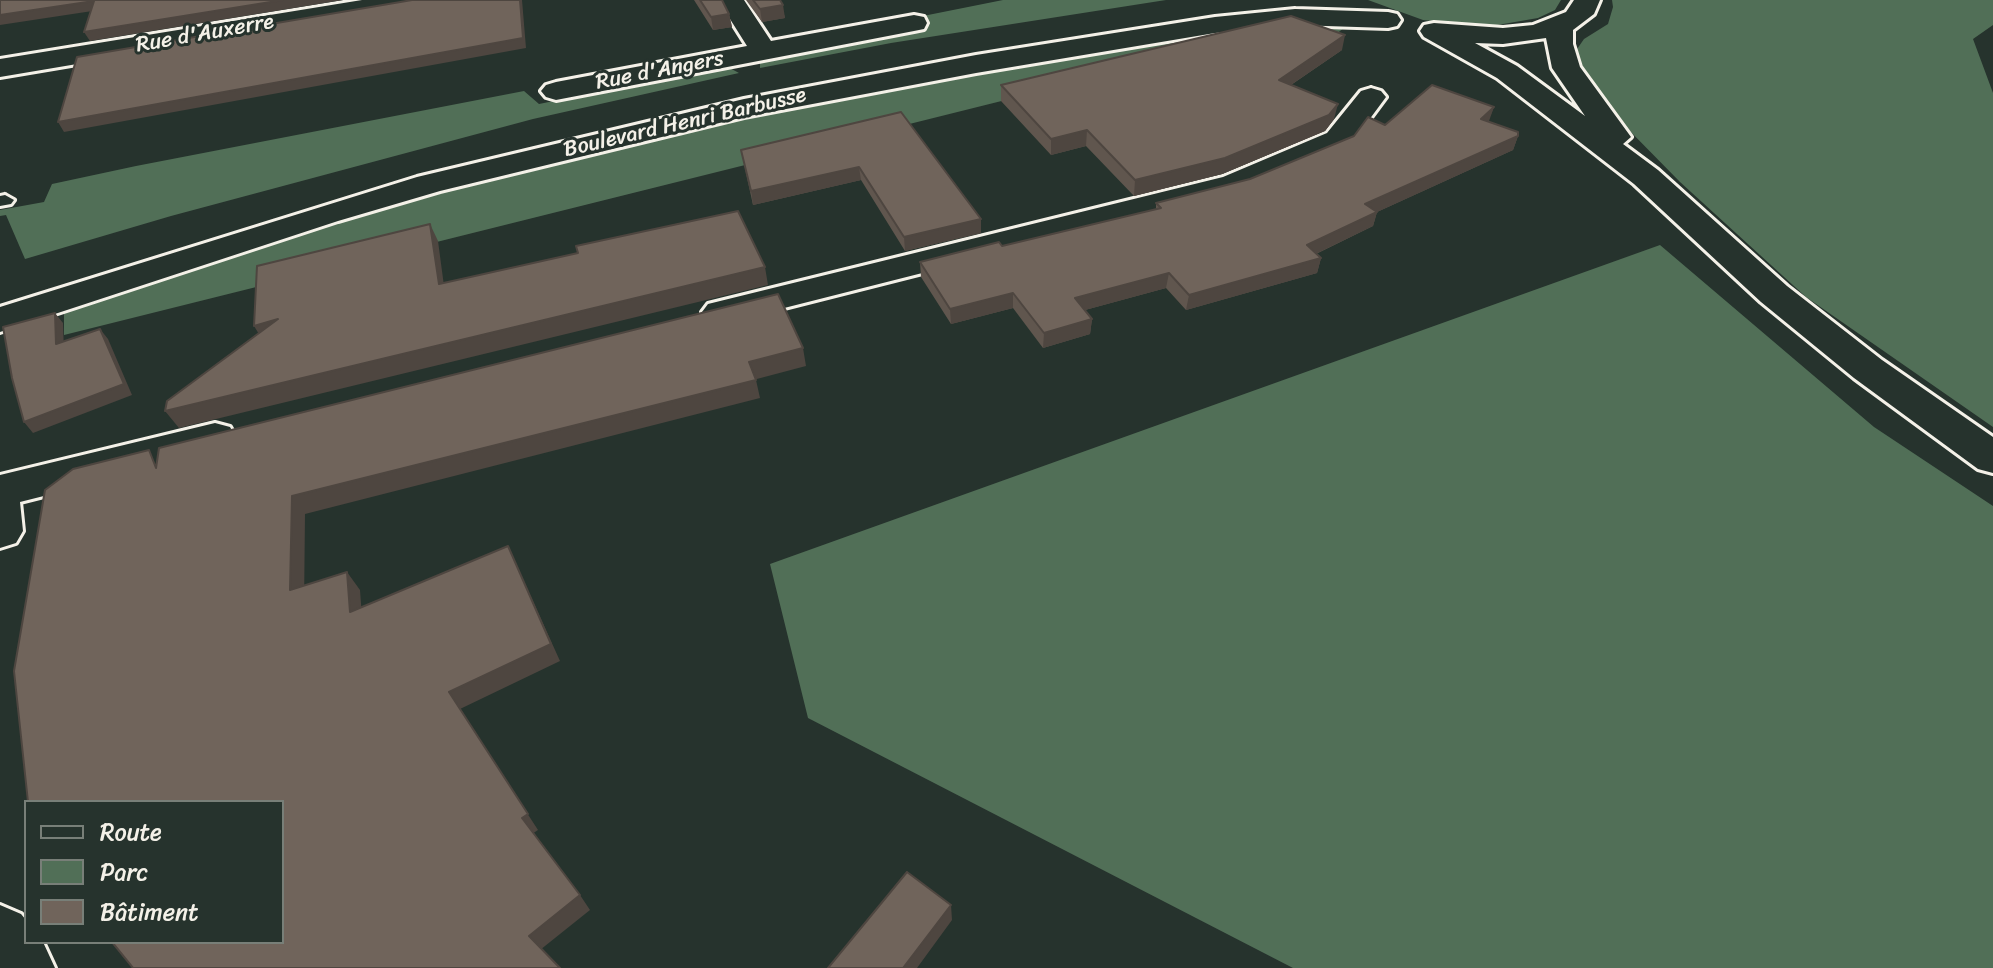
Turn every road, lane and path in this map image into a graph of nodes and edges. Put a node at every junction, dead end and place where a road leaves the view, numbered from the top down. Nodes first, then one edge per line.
1 (409, 0) edge
2 (731, 0) edge
3 (1241, 0) edge
4 (1347, 0) edge
5 (1587, 0) edge
6 (1388, 20) junction
7 (914, 23) dead end
8 (1560, 26) junction
9 (1434, 31) junction
10 (764, 51) junction
11 (0, 68) edge
12 (556, 91) dead end
13 (1371, 97) dead end
14 (1646, 177) junction
15 (0, 292) edge
16 (0, 320) edge
17 (685, 321) edge
18 (256, 428) edge
19 (1993, 458) edge
20 (0, 491) edge
21 (0, 507) edge
22 (0, 531) edge
23 (0, 935) edge
24 (24, 968) edge

1 - 11 main road, Rue d'Auxerre
2 - 10 main road
3 - 15 main road, Boulevard Henri Barbusse
4 - 6 main road
5 - 8 main road
6 - 9 main road
6 - 16 main road, Boulevard Henri Barbusse
7 - 10 main road, Rue d'Angers
8 - 9 main road
8 - 14 main road
9 - 14 main road
10 - 12 main road, Rue d'Angers
13 - 17 main road
14 - 19 main road
18 - 20 main road
21 - 22 main road
23 - 24 main road

